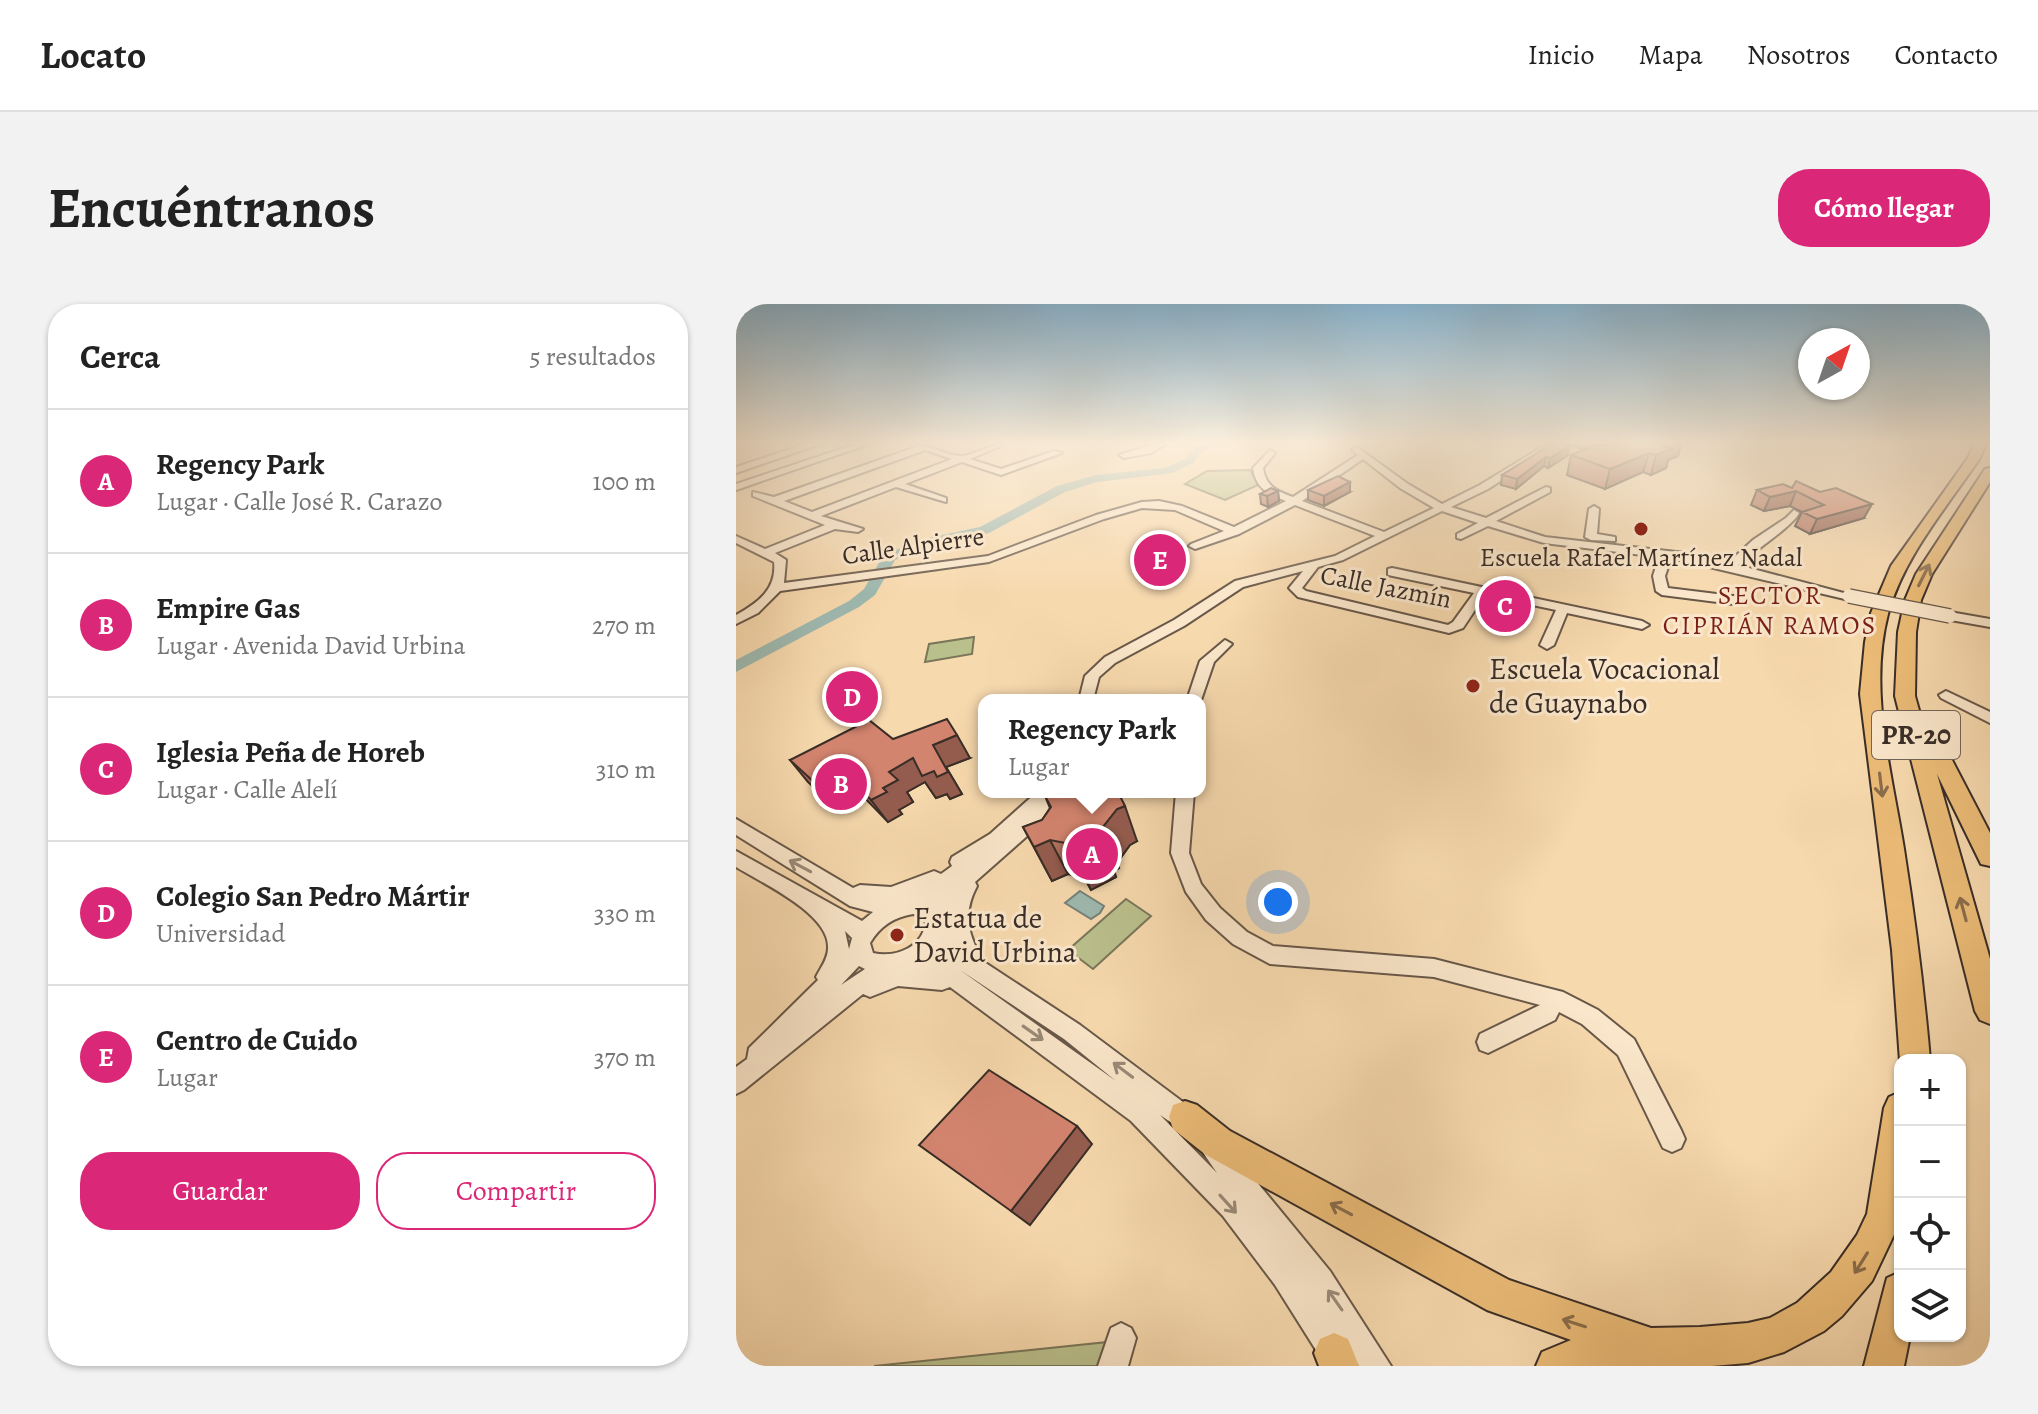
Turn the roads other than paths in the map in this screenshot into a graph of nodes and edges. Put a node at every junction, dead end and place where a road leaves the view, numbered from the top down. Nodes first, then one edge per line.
1 (757, 494) dead end
2 (794, 494) edge
3 (871, 494) edge
4 (923, 494) edge
5 (1274, 494) edge
6 (1307, 494) edge
7 (1416, 494) edge
8 (1471, 494) edge
9 (1540, 494) edge
10 (1949, 494) edge
11 (1976, 494) edge
12 (942, 500) dead end
13 (774, 501) junction
14 (1295, 504) junction
15 (1442, 508) junction
16 (1594, 509) dead end
17 (1794, 513) dead end
18 (812, 516) junction
19 (1486, 523) junction
20 (835, 525) junction
21 (858, 529) dead end
22 (1235, 532) junction
23 (1389, 534) junction
24 (1461, 536) dead end
25 (736, 539) edge
26 (1195, 546) dead end
27 (1626, 549) junction
28 (767, 552) junction
29 (1666, 554) junction
30 (1313, 566) junction
31 (1730, 567) junction
32 (1392, 572) dead end
33 (775, 588) junction
34 (1482, 591) junction
35 (1302, 594) junction
36 (1741, 601) dead end
37 (1563, 608) junction
38 (736, 620) edge
39 (1990, 623) edge
40 (1642, 625) dead end
41 (1907, 632) junction
42 (1225, 644) dead end
43 (1547, 645) dead end
44 (1100, 669) junction
45 (1087, 694) edge
46 (1097, 694) edge
47 (1196, 694) edge
48 (1946, 695) dead end
49 (1990, 718) edge
50 (1041, 798) edge
51 (1061, 798) edge
52 (1185, 798) edge
53 (736, 826) edge
54 (994, 840) junction
55 (1990, 857) edge
56 (736, 858) edge
57 (979, 869) junction
58 (839, 886) junction
59 (818, 908) junction
60 (901, 908) junction
61 (936, 922) junction
62 (861, 945) junction
63 (897, 963) junction
64 (973, 978) junction
65 (1555, 999) junction
66 (1990, 1011) edge
67 (792, 1030) junction
68 (1488, 1042) dead end
69 (1915, 1054) edge
70 (736, 1080) edge
71 (1185, 1117) junction
72 (1898, 1126) edge
73 (1672, 1139) dead end
74 (1894, 1319) edge
75 (1648, 1347) junction
76 (1339, 1362) edge
77 (1376, 1366) edge
78 (1556, 1366) edge
79 (1884, 1366) edge

1 - 13 street
2 - 13 street
3 - 18 street
4 - 12 street
5 - 14 street
6 - 14 street
7 - 15 street
8 - 15 street
9 - 19 street
10 -> 69 highway, PR-20
41 -> 11 highway, PR-20
13 - 18 street
14 - 22 street
14 - 23 street
15 - 19 street
15 - 23 street
16 - 27 street
17 - 31 street
18 - 20 street
19 - 24 street
19 - 27 street
20 - 21 street
20 - 28 street
22 - 26 street
22 - 33 street, Calle Alpierre
23 - 30 street
23 - 35 street
25 - 28 street
27 - 29 street
28 - 33 street
29 - 31 street
29 - 36 street
30 - 35 street, Calle Jazmín
30 - 44 street
31 - 39 street, bridge
32 - 34 street
33 - 38 street
34 - 35 street, Calle Jazmín
34 - 37 street
37 - 40 street
37 - 43 street
41 - 55 highway
66 -> 41 highway, PR-20
42 - 47 street
44 - 45 street
44 - 46 street
48 - 49 street
50 - 54 street
51 - 57 street
52 - 65 street
58 -> 53 street
54 - 58 street
54 - 60 street
56 - 59 street
57 - 61 street
57 - 64 street
58 - 60 street
59 - 62 street
59 - 67 street
60 - 61 street
60 - 62 street
61 - 63 street
61 - 64 street
62 - 63 street
62 - 67 street
63 - 64 street
63 - 67 street
64 - 67 street
71 -> 64 street
64 -> 76 street
65 - 68 street
65 - 73 street
67 - 70 street
75 -> 71 highway
77 -> 71 street
72 -> 75 highway
74 - 79 highway
75 - 78 highway

